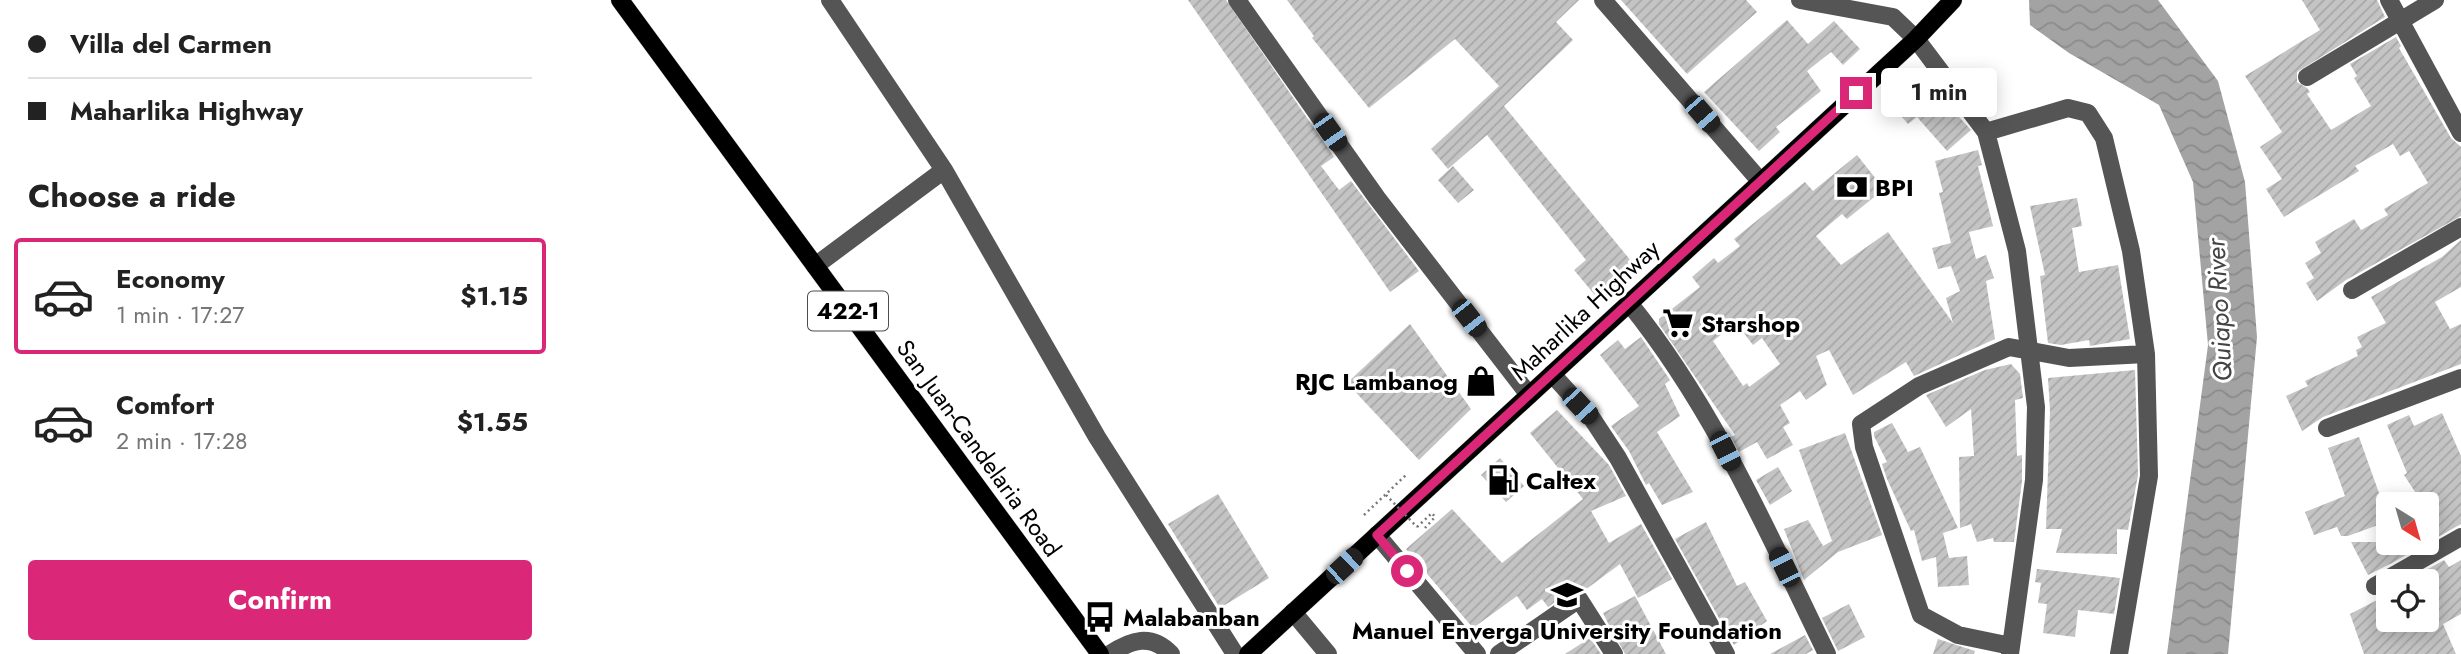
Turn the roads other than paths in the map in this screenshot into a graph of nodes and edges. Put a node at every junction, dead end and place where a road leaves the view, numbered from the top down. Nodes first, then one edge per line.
1 (620, 0) edge
2 (830, 0) edge
3 (1237, 0) edge
4 (1603, 0) edge
5 (1800, 0) edge
6 (1953, 0) edge
7 (2389, 0) edge
8 (2435, 0) edge
9 (2400, 20) junction
10 (1916, 38) junction
11 (2307, 77) dead end
12 (1986, 132) junction
13 (2461, 133) edge
14 (944, 170) junction
15 (1761, 182) junction
16 (2461, 227) edge
17 (815, 266) junction
18 (2352, 290) dead end
19 (1629, 303) junction
20 (2031, 353) junction
21 (2146, 354) junction
22 (1552, 374) junction
23 (2461, 378) edge
24 (1528, 395) junction
25 (2327, 428) dead end
26 (1377, 535) junction
27 (2461, 537) edge
28 (2375, 586) dead end
29 (1293, 612) junction
30 (2011, 650) edge
31 (1100, 654) edge
32 (1110, 654) edge
33 (1171, 654) edge
34 (1236, 654) edge
35 (1248, 654) edge
36 (1328, 654) edge
37 (1477, 654) edge
38 (1499, 654) edge
39 (1614, 654) edge
40 (1726, 654) edge
41 (1827, 654) edge
42 (2119, 654) edge

1 - 17 main road, San Juan-Candelaria Road / 422-1
2 - 14 street
3 - 24 street
4 - 15 street
5 - 10 street
6 - 10 main road, Maharlika Highway
7 - 9 street
8 - 9 street
9 - 11 street
9 - 13 street
10 - 12 street
10 - 15 main road, Maharlika Highway
12 - 20 street
12 - 21 street
14 - 17 street
14 - 34 street
15 - 19 main road, Maharlika Highway
16 - 18 street
17 - 31 main road, San Juan-Candelaria Road / 422-1
19 - 22 main road, Maharlika Highway
19 - 41 street
20 - 21 street
20 - 30 street
20 - 30 street
21 - 42 street
22 - 24 main road, Maharlika Highway
22 - 40 street
23 - 25 street
24 - 26 main road, Maharlika Highway
26 - 29 main road, Maharlika Highway
26 - 37 street
27 - 28 street
29 - 35 main road, Maharlika Highway
29 - 36 street
32 - 33 street
38 - 39 street

